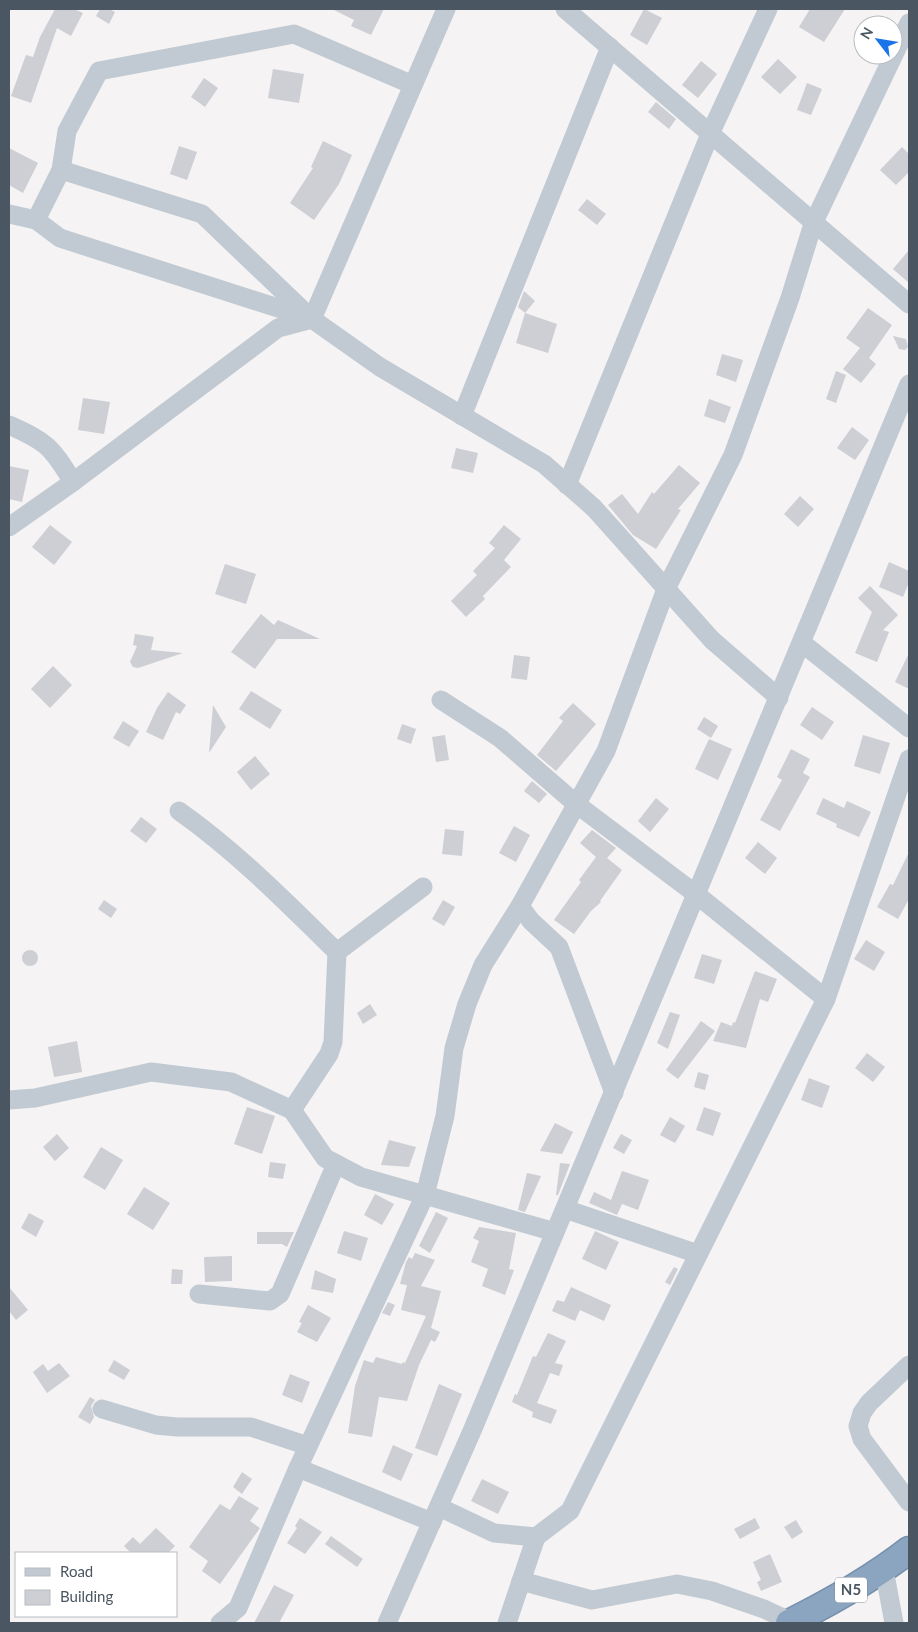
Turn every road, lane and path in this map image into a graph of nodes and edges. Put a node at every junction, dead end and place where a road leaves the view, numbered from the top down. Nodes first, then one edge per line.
1 (446, 9) edge
2 (565, 9) edge
3 (768, 9) edge
4 (909, 23) edge
5 (610, 47) junction
6 (413, 85) junction
7 (710, 134) junction
8 (61, 170) junction
9 (9, 214) edge
10 (36, 220) junction
11 (813, 224) junction
12 (909, 304) edge
13 (312, 319) junction
14 (909, 384) edge
15 (462, 416) junction
16 (9, 424) edge
17 (73, 482) junction
18 (567, 485) junction
19 (9, 527) edge
20 (666, 589) junction
21 (802, 642) junction
22 (779, 698) junction
23 (441, 700) dead end
24 (909, 728) edge
25 (909, 760) edge
26 (576, 803) junction
27 (179, 811) dead end
28 (423, 887) dead end
29 (697, 895) junction
30 (520, 906) junction
31 (337, 952) junction
32 (826, 998) junction
33 (614, 1093) junction
34 (9, 1100) edge
35 (292, 1110) junction
36 (336, 1164) junction
37 (425, 1195) junction
38 (565, 1209) junction
39 (555, 1232) junction
40 (698, 1254) junction
41 (199, 1294) dead end
42 (909, 1365) edge
43 (102, 1409) dead end
44 (308, 1446) junction
45 (298, 1468) junction
46 (909, 1502) edge
47 (436, 1514) junction
48 (536, 1537) junction
49 (909, 1550) edge
50 (884, 1569) junction
51 (521, 1580) junction
52 (220, 1623) edge
53 (387, 1623) edge
54 (507, 1623) edge
55 (790, 1623) edge
56 (894, 1623) edge

1 - 6 street
2 - 5 street
3 - 7 street
4 - 11 street
5 - 7 street
5 - 15 street
6 - 8 street
6 - 13 street
7 - 11 street
7 - 18 street
8 - 10 street
8 - 13 street
9 - 10 street
10 - 13 street
11 - 12 street
11 - 20 street
13 - 15 street
13 - 17 street
14 - 21 street
15 - 18 street
16 - 17 street
17 - 19 street
18 - 20 street
20 - 22 street
20 - 26 street
21 - 22 street
21 - 24 street
22 - 29 street
23 - 26 street
25 - 32 street
26 - 29 street
26 - 30 street
27 - 31 street
28 - 31 street
29 - 32 street
29 - 33 street
30 - 33 street
30 - 37 street
31 - 35 street
32 - 40 street
33 - 38 street
34 - 35 street
35 - 36 street
36 - 37 street
36 - 41 street
37 - 39 street
37 - 44 street
38 - 39 street
38 - 40 street
39 - 47 street
40 - 48 street
42 - 46 street
43 - 44 street
44 - 45 street
45 - 47 street
45 - 52 street
47 - 48 street
47 - 53 street
48 - 51 street
49 - 50 highway, N5
50 - 55 highway, N5
50 - 56 street
51 - 54 street
51 - 55 street

